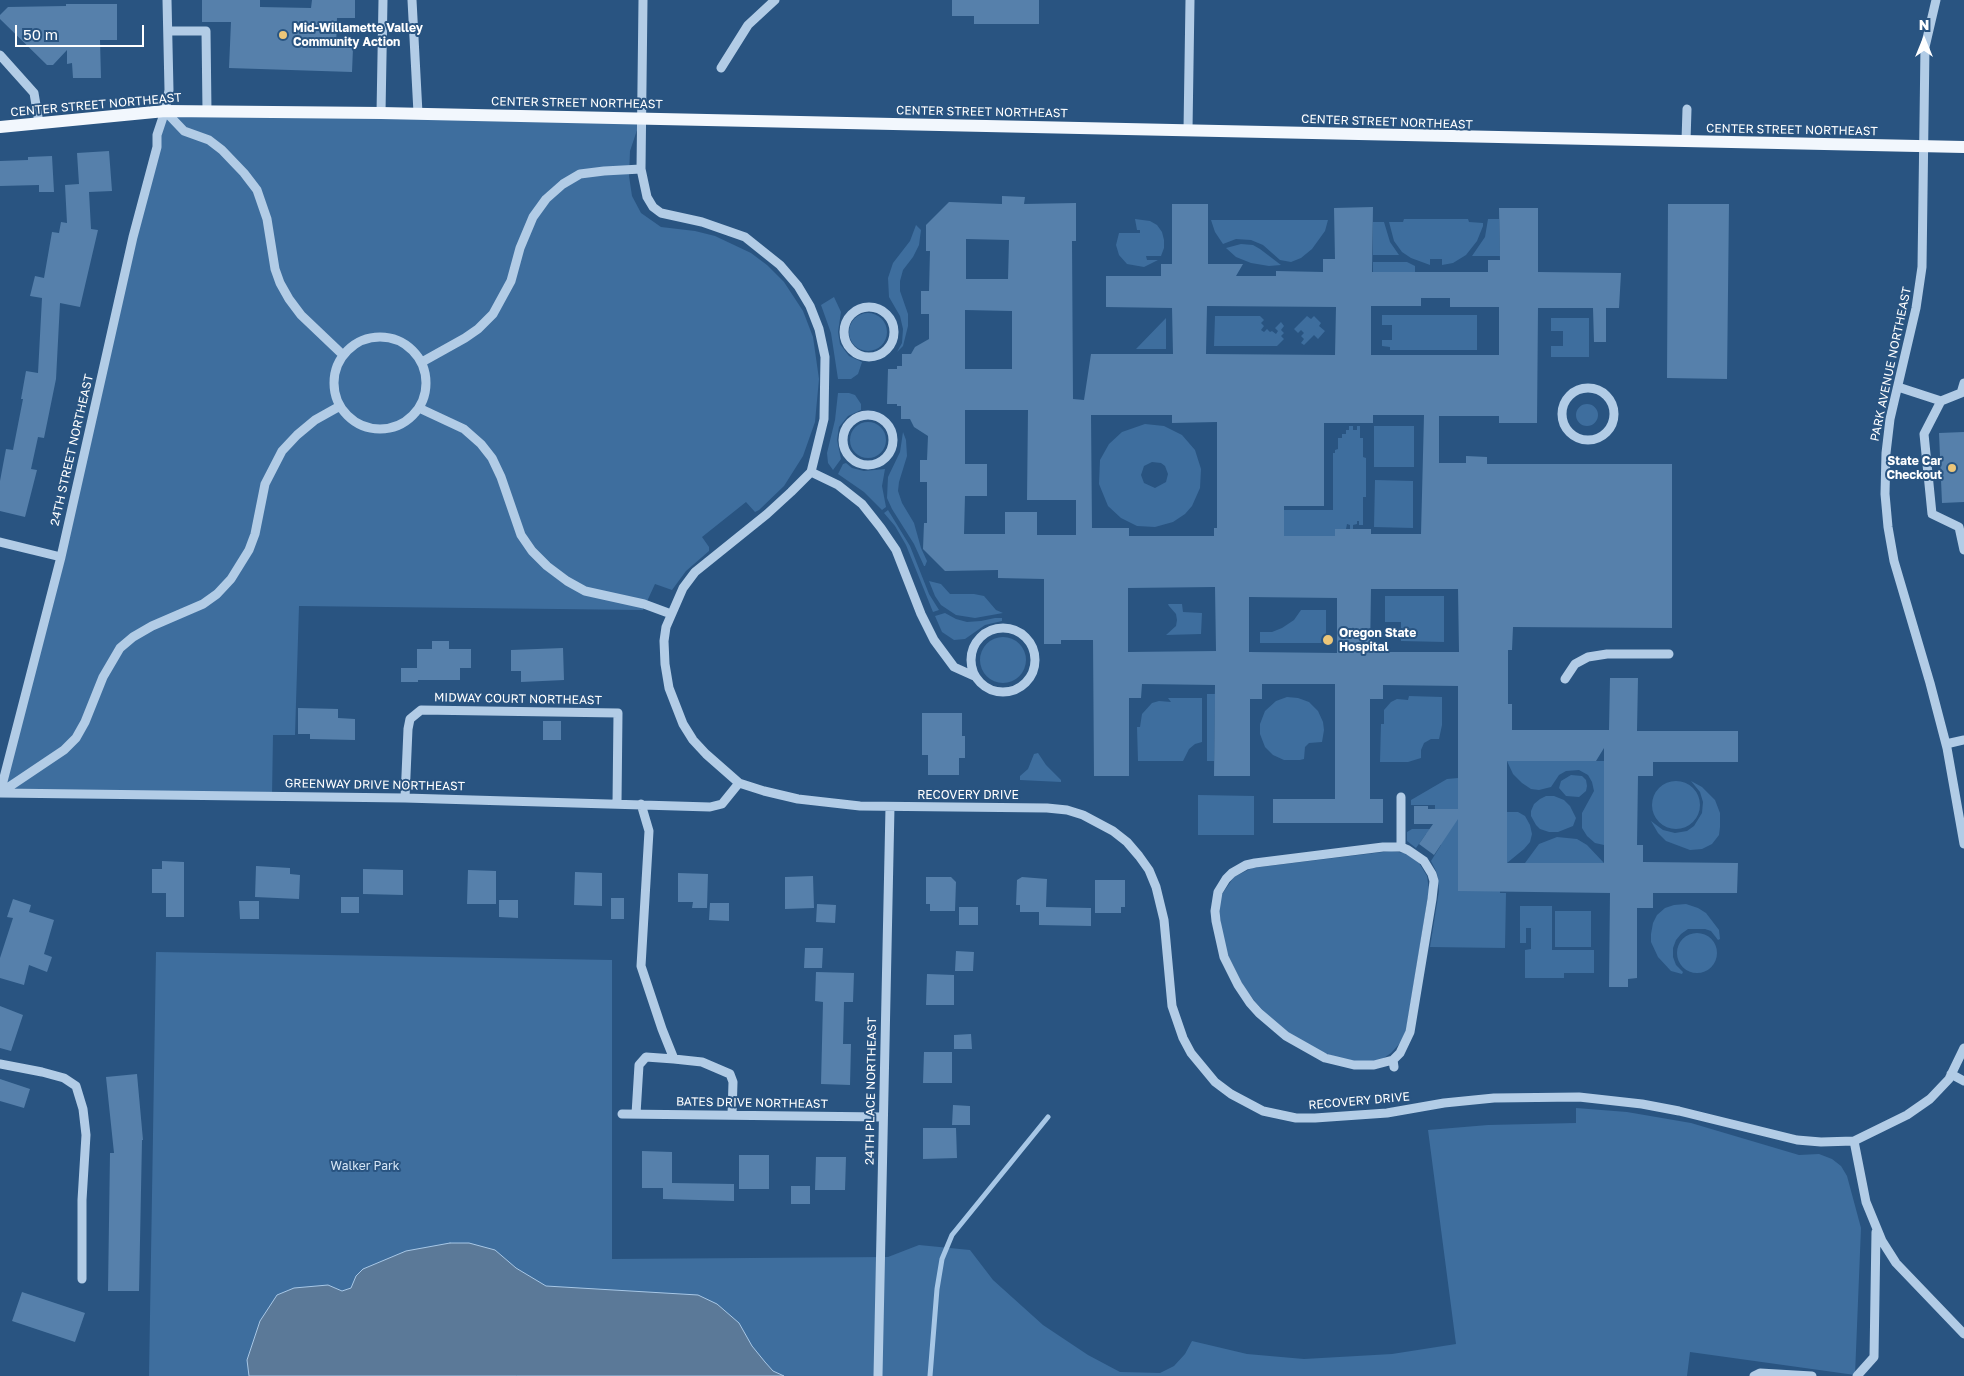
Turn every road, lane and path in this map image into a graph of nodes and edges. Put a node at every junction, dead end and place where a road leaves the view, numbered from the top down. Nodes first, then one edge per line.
1 (167, 0) edge
2 (383, 0) edge
3 (412, 0) edge
4 (643, 0) edge
5 (775, 0) edge
6 (1190, 0) edge
7 (1936, 0) edge
8 (168, 31) junction
9 (0, 55) edge
10 (721, 68) dead end
11 (1687, 109) dead end
12 (165, 111) junction
13 (207, 111) junction
14 (381, 113) junction
15 (418, 113) junction
16 (641, 118) junction
17 (39, 123) junction
18 (0, 127) edge
19 (1188, 130) junction
20 (1686, 141) junction
21 (1924, 146) junction
22 (1964, 147) edge
23 (641, 169) junction
24 (893, 326) joint
25 (343, 355) junction
26 (422, 362) junction
27 (1964, 383) edge
28 (1898, 387) junction
29 (1941, 402) junction
30 (340, 406) junction
31 (419, 408) junction
32 (883, 421) joint
33 (1596, 439) joint
34 (811, 472) junction
35 (0, 542) edge
36 (1964, 550) edge
37 (61, 557) junction
38 (671, 614) junction
39 (1669, 654) dead end
40 (974, 676) junction
41 (1565, 679) dead end
42 (1964, 740) edge
43 (1946, 744) junction
44 (739, 783) junction
45 (0, 793) edge
46 (1401, 797) dead end
47 (405, 798) junction
48 (617, 803) junction
49 (641, 804) junction
50 (890, 806) junction
51 (1964, 844) edge
52 (1401, 847) junction
53 (1964, 1048) edge
54 (674, 1059) junction
55 (0, 1064) edge
56 (1951, 1074) junction
57 (1964, 1081) edge
58 (622, 1114) dead end
59 (636, 1114) junction
60 (732, 1115) junction
61 (883, 1117) junction
62 (1854, 1141) junction
63 (1876, 1229) junction
64 (82, 1279) dead end
65 (1964, 1334) edge
66 (878, 1376) edge
67 (1754, 1376) edge
68 (1812, 1376) edge
69 (1857, 1376) edge

1 - 8 street, 24TH STREET NORTHEAST
2 - 14 street
3 - 15 street
4 - 16 street, RECOVERY DRIVE
5 - 10 street
6 - 19 street
7 - 21 street, PARK AVENUE NORTHEAST
8 - 12 street, 24TH STREET NORTHEAST
8 - 13 street
9 - 17 street
11 - 20 street
12 - 13 main road, CENTER STREET NORTHEAST
12 - 17 main road, CENTER STREET NORTHEAST
12 - 25 street
12 - 37 street, 24TH STREET NORTHEAST
13 - 14 main road, CENTER STREET NORTHEAST
14 - 15 main road, CENTER STREET NORTHEAST
15 - 16 main road, CENTER STREET NORTHEAST
16 - 19 main road, CENTER STREET NORTHEAST
16 - 23 street, RECOVERY DRIVE
17 - 18 main road, CENTER STREET NORTHEAST
19 - 20 main road, CENTER STREET NORTHEAST
20 - 21 main road, CENTER STREET NORTHEAST
21 - 22 main road, CENTER STREET NORTHEAST
21 - 28 street, PARK AVENUE NORTHEAST
23 - 26 street
23 - 34 street, RECOVERY DRIVE
24 - 24 street
25 - 26 street
25 - 30 street
26 - 31 street
27 - 29 street
28 - 29 street
28 - 43 street, PARK AVENUE NORTHEAST
29 - 36 street
30 - 31 street
30 - 45 street
31 - 38 street
32 - 32 street
33 - 33 street
34 - 38 street, RECOVERY DRIVE
34 - 40 street
35 - 37 street
37 - 45 street, 24TH STREET NORTHEAST
38 - 44 street, RECOVERY DRIVE
39 - 41 street
40 - 40 street
42 - 43 street
43 - 51 street, PARK AVENUE NORTHEAST
44 - 49 street, GREENWAY DRIVE NORTHEAST
44 - 50 street, RECOVERY DRIVE
45 - 47 street, GREENWAY DRIVE NORTHEAST
46 - 52 street
47 - 48 street, GREENWAY DRIVE NORTHEAST
47 - 48 street, MIDWAY COURT NORTHEAST
48 - 49 street, GREENWAY DRIVE NORTHEAST
49 - 54 street
50 - 61 street, 24TH PLACE NORTHEAST
50 - 62 street, RECOVERY DRIVE
52 - 52 street
53 - 56 street
54 - 59 street
54 - 60 street
55 - 64 street
56 - 57 street
56 - 62 street
58 - 59 street, BATES DRIVE NORTHEAST
59 - 60 street, BATES DRIVE NORTHEAST
60 - 61 street, BATES DRIVE NORTHEAST
61 - 66 street, 24TH PLACE NORTHEAST
62 - 63 street
63 - 65 street
63 - 69 street
67 - 68 street

